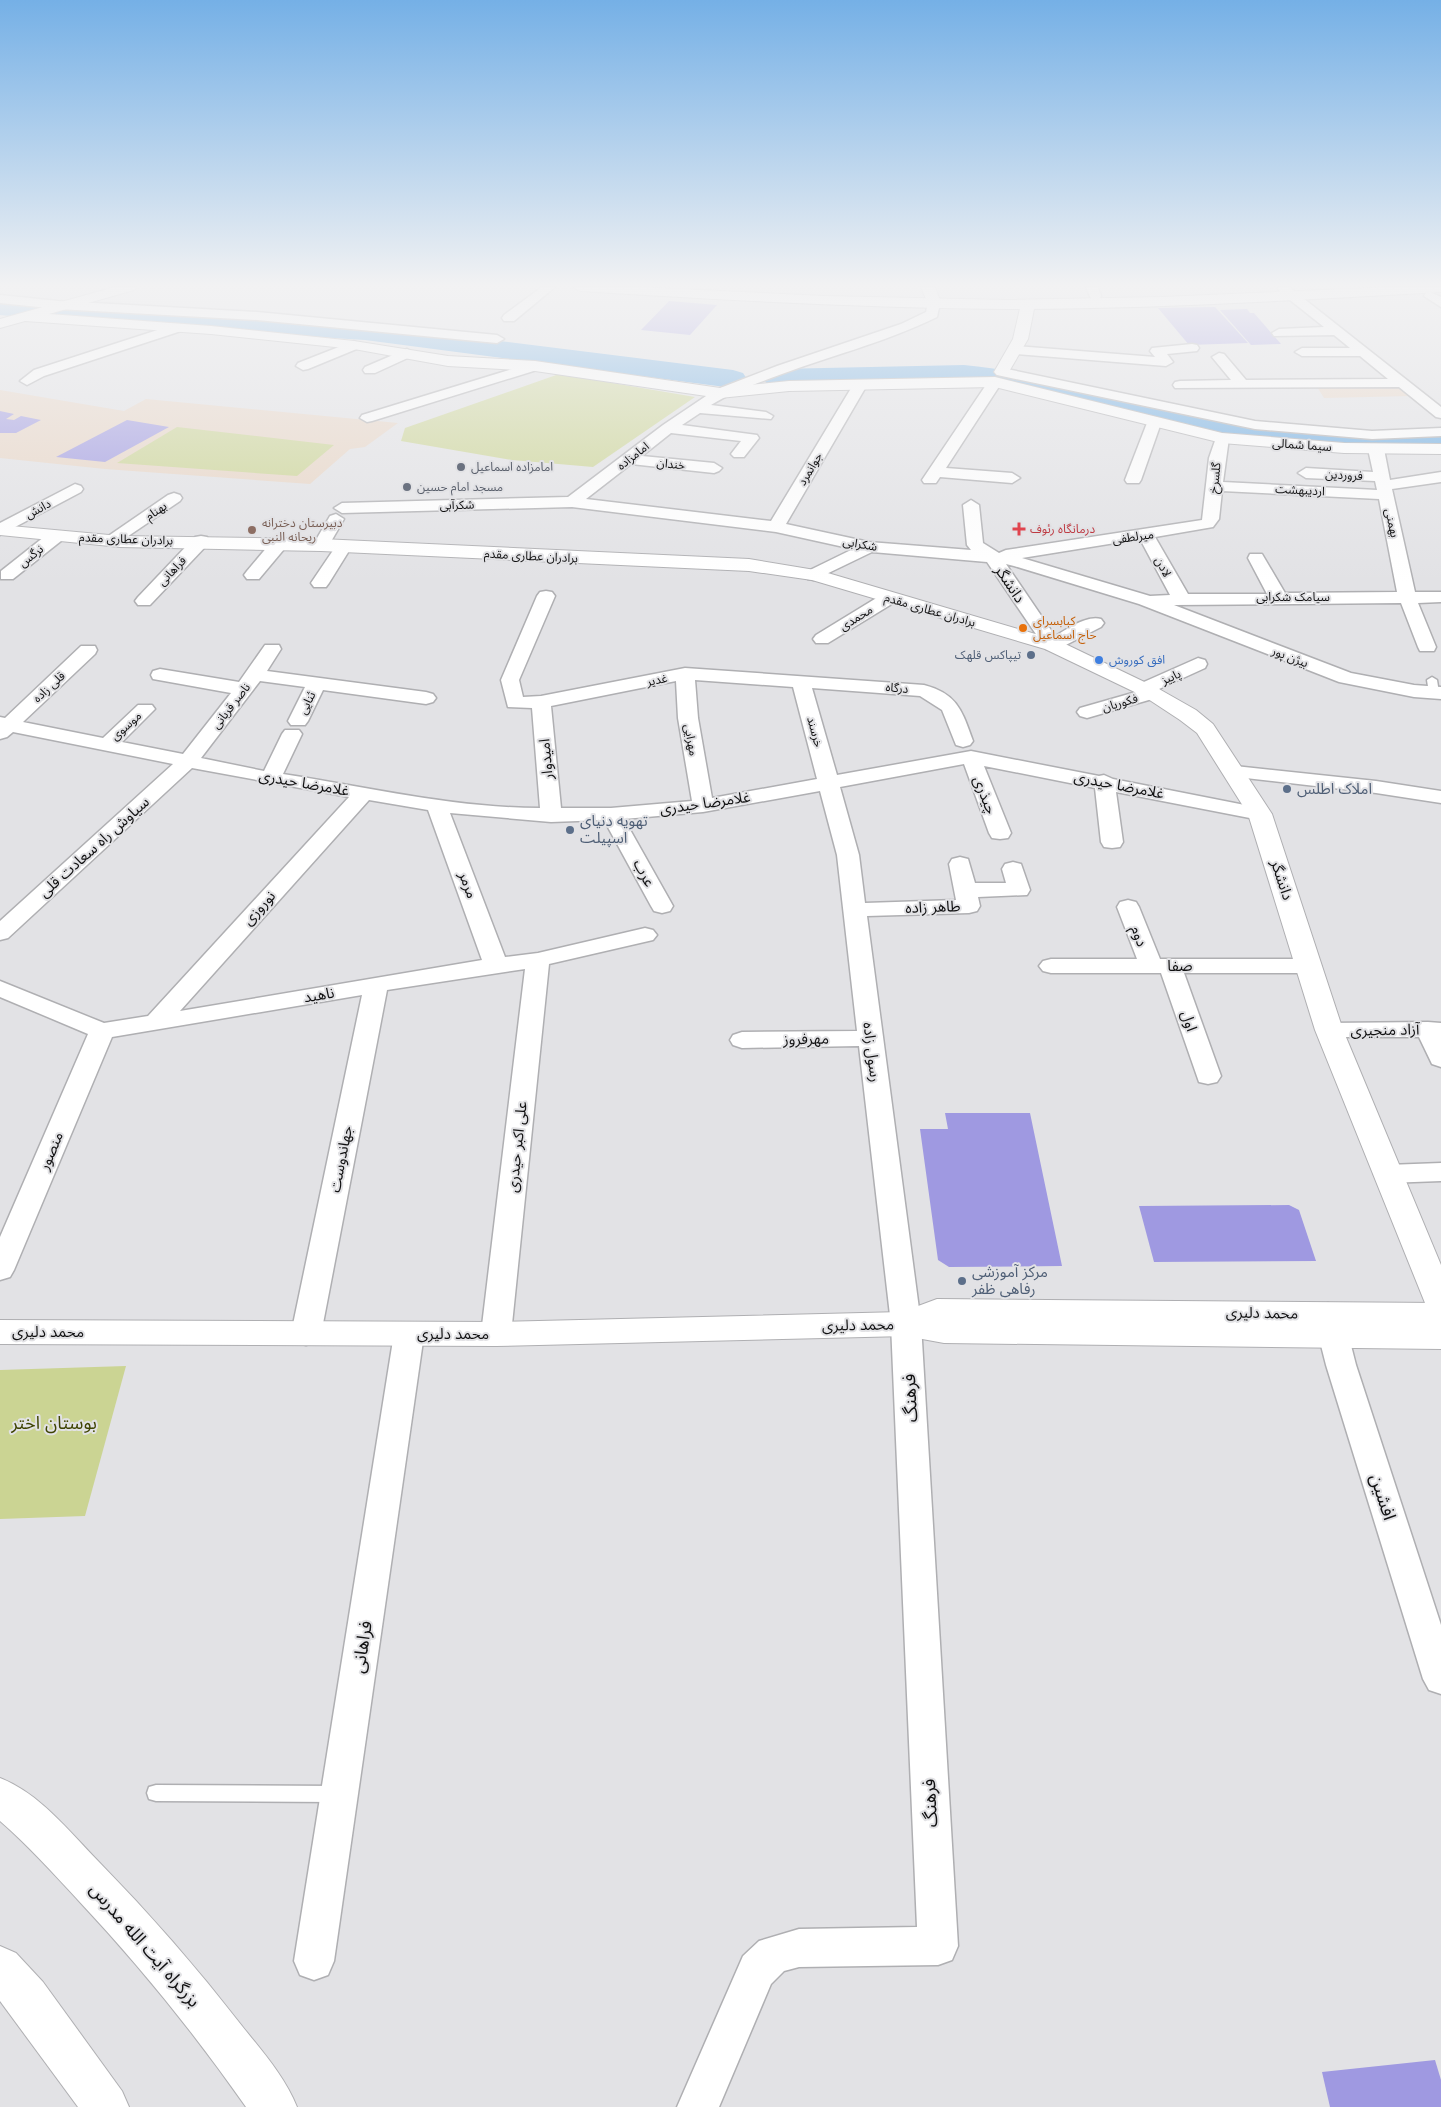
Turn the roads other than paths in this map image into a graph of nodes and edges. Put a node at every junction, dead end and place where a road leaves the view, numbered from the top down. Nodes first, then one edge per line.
1 (473, 385) edge
2 (667, 385) edge
3 (740, 385) edge
4 (870, 385) edge
5 (993, 385) edge
6 (1027, 385) edge
7 (1066, 385) edge
8 (1180, 385) edge
9 (1403, 385) edge
10 (860, 386) junction
11 (720, 393) junction
12 (697, 408) junction
13 (1192, 412) junction
14 (1441, 414) edge
15 (766, 416) dead end
16 (367, 418) dead end
17 (1154, 423) junction
18 (668, 428) junction
19 (1441, 432) edge
20 (1222, 438) junction
21 (1376, 449) junction
22 (1441, 449) edge
23 (739, 454) dead end
24 (629, 460) junction
25 (714, 468) dead end
26 (1306, 473) dead end
27 (1441, 477) edge
28 (1012, 478) dead end
29 (1133, 480) dead end
30 (1214, 486) junction
31 (1384, 486) junction
32 (75, 489) dead end
33 (174, 498) dead end
34 (572, 502) junction
35 (971, 505) dead end
36 (1211, 519) joint
37 (776, 526) junction
38 (0, 530) edge
39 (1146, 535) junction
40 (55, 537) junction
41 (112, 540) junction
42 (201, 541) junction
43 (278, 544) junction
44 (321, 545) junction
45 (344, 546) junction
46 (869, 547) junction
47 (992, 558) junction
48 (1256, 558) dead end
49 (8, 575) dead end
50 (253, 575) dead end
51 (814, 576) junction
52 (320, 584) dead end
53 (546, 596) dead end
54 (1407, 596) junction
55 (1278, 597) junction
56 (1441, 597) edge
57 (889, 598) junction
58 (1181, 598) junction
59 (1145, 600) junction
60 (144, 601) dead end
61 (1095, 623) dead end
62 (822, 639) dead end
63 (1052, 645) junction
64 (1427, 647) dead end
65 (272, 649) dead end
66 (88, 650) dead end
67 (1198, 664) dead end
68 (684, 674) junction
69 (160, 675) dead end
70 (250, 682) junction
71 (801, 682) junction
72 (316, 685) junction
73 (1436, 689) edge
74 (1148, 691) junction
75 (426, 698) dead end
76 (541, 702) junction
77 (145, 709) dead end
78 (1087, 712) dead end
79 (3, 727) edge
80 (108, 744) junction
81 (967, 749) junction
82 (188, 761) junction
83 (1235, 772) junction
84 (271, 778) junction
85 (1104, 781) junction
86 (828, 782) junction
87 (364, 794) junction
88 (1441, 797) edge
89 (437, 806) junction
90 (703, 806) junction
91 (612, 814) junction
92 (1260, 814) junction
93 (551, 816) junction
94 (1000, 833) dead end
95 (1112, 842) dead end
96 (960, 864) dead end
97 (1013, 870) dead end
98 (966, 890) junction
99 (662, 906) dead end
100 (1128, 907) dead end
101 (854, 910) junction
102 (0, 933) edge
103 (645, 935) dead end
104 (538, 960) junction
105 (496, 965) junction
106 (1051, 966) dead end
107 (1160, 966) junction
108 (1309, 966) junction
109 (376, 985) junction
110 (0, 988) edge
111 (155, 1023) junction
112 (1329, 1030) junction
113 (1434, 1030) edge
114 (102, 1031) junction
115 (870, 1038) junction
116 (742, 1040) dead end
117 (1441, 1059) edge
118 (1208, 1076) dead end
119 (1441, 1172) edge
120 (1387, 1174) junction
121 (0, 1270) edge
122 (1441, 1303) edge
123 (1441, 1316) edge
124 (906, 1324) junction
125 (1330, 1324) junction
126 (0, 1332) edge
127 (306, 1334) junction
128 (409, 1334) junction
129 (496, 1334) junction
130 (1441, 1337) edge
131 (1441, 1679) edge
132 (156, 1793) dead end
133 (340, 1794) junction
134 (0, 1797) edge
135 (314, 1961) dead end
136 (0, 1968) edge
137 (106, 2107) edge
138 (274, 2107) edge
139 (698, 2107) edge

1 - 16 street
2 - 11 main road, سیما شمالی
3 - 11 street, امامزاده
4 - 10 main road, سیما شمالی
5 - 28 street
6 - 17 main road, سیما شمالی
7 - 13 street, سیما شمالی
8 - 13 street
9 - 14 street
10 - 11 main road, سیما شمالی
10 - 37 street, جوانمرد
11 - 12 street, امامزاده
12 - 15 street
12 - 18 street, امامزاده
13 - 19 street, سیما شمالی
17 - 20 main road, سیما شمالی
17 - 29 street
18 - 23 street
18 - 24 street, امامزاده
20 - 21 main road, سیما شمالی
20 - 30 street, گلسرخ
21 - 22 main road, سیما شمالی
21 - 31 street, بهمنی
24 - 25 street, خندان
24 - 34 street, امامزاده
26 - 31 street, فروردین
27 - 31 street
30 - 31 street, اردیبهشت
30 - 36 street, گلسرخ
31 - 54 street, بهمنی
32 - 38 street, دانش
33 - 41 street, بهنام
34 - 37 street, شکرابی
34 - 44 street, شکرآبی
35 - 47 street, دانشگر
36 - 39 street, میرلطفی
37 - 46 street, شکرابی
38 - 40 main road, برادران عطاری مقدم
39 - 47 street, میرلطفی
39 - 58 street, لادن
40 - 41 main road, برادران عطاری مقدم
40 - 49 street, نرگس
41 - 42 main road, برادران عطاری مقدم
42 - 43 main road, برادران عطاری مقدم
42 - 60 street, فراهانی
43 - 44 main road, برادران عطاری مقدم
43 - 50 street
44 - 45 main road, برادران عطاری مقدم
45 - 51 main road, برادران عطاری مقدم
45 - 52 street
46 - 47 street, شکرابی
46 - 51 street
47 - 59 street, شکرابی
47 - 63 street, دانشگر
48 - 55 street
51 - 57 main road, برادران عطاری مقدم
53 - 76 street, غدیر
54 - 55 street, سیامک شکرابی
54 - 56 street, سیامک شکرابی
54 - 64 street, بهمنی
55 - 58 street, سیامک شکرابی
57 - 62 street, محمدی
57 - 63 main road, برادران عطاری مقدم
58 - 59 street, سیامک شکرابی
59 - 73 street, بیژن پور
61 - 63 street
63 - 74 main road, دانشگر
65 - 70 street, ناصر قربانی
66 - 79 street, قلی زاده
67 - 74 street, پاییز
68 - 71 street, غدیر
68 - 76 street, غدیر
68 - 90 street, مهرایی
69 - 70 street
70 - 72 street
70 - 82 street, ناصر قربانی
71 - 81 street, درگاه
71 - 86 street, خرسند
72 - 75 street
72 - 84 street, ثنایی
74 - 78 street, فکوریان
74 - 83 main road, دانشگر
76 - 93 street, امیدوار
77 - 80 street, موسوی
79 - 80 street, غلامرضا حیدری
80 - 82 street, غلامرضا حیدری
81 - 85 street, غلامرضا حیدری
81 - 86 street, غلامرضا حیدری
81 - 94 street, چیذری
82 - 84 street, غلامرضا حیدری
82 - 102 street, سیاوش راه سعادت قلی
83 - 88 street
83 - 92 main road, دانشگر
84 - 87 street, غلامرضا حیدری
85 - 92 street, غلامرضا حیدری
85 - 95 street
86 - 90 street, غلامرضا حیدری
86 - 101 street, رسول زاده
87 - 89 street, غلامرضا حیدری
87 - 111 street, نوروزی
89 - 93 street, غلامرضا حیدری
89 - 105 street, مرمر
90 - 91 street, غلامرضا حیدری
91 - 93 street, غلامرضا حیدری
91 - 99 street, عرب
92 - 108 main road, دانشگر
96 - 98 street, طاهر زاده
97 - 98 street
98 - 101 street, طاهر زاده
100 - 107 street, دوم
101 - 115 street, رسول زاده
103 - 104 street, ناهید
104 - 105 street, ناهید
104 - 129 street, علی اکبر حیدری
105 - 109 street, ناهید
106 - 107 street, صفا
107 - 108 street, صفا
107 - 118 street, اول
108 - 112 main road, دانشگر
109 - 111 street, ناهید
109 - 127 street, جهاندوست
110 - 114 street
111 - 114 street, ناهید
112 - 113 street, آزاد منجیری
112 - 120 main road, دانشگر
113 - 117 street
114 - 121 street, منصور
115 - 116 street, مهرفروز
115 - 124 street, رسول زاده
119 - 120 street
120 - 122 main road, دانشگر
123 - 125 main road, محمد دلیری
124 - 125 main road, محمد دلیری
124 - 129 main road, محمد دلیری
124 - 139 street, فرهنگ
125 - 130 main road, محمد دلیری
125 - 131 street, افشین
126 - 127 main road, محمد دلیری
127 - 128 main road, محمد دلیری
128 - 129 main road, محمد دلیری
128 - 133 street, فراهانی
132 - 133 lane
133 - 135 street, فراهانی
134 - 138 main road, بزرگراه آیت الله مدرس
136 - 137 main road

